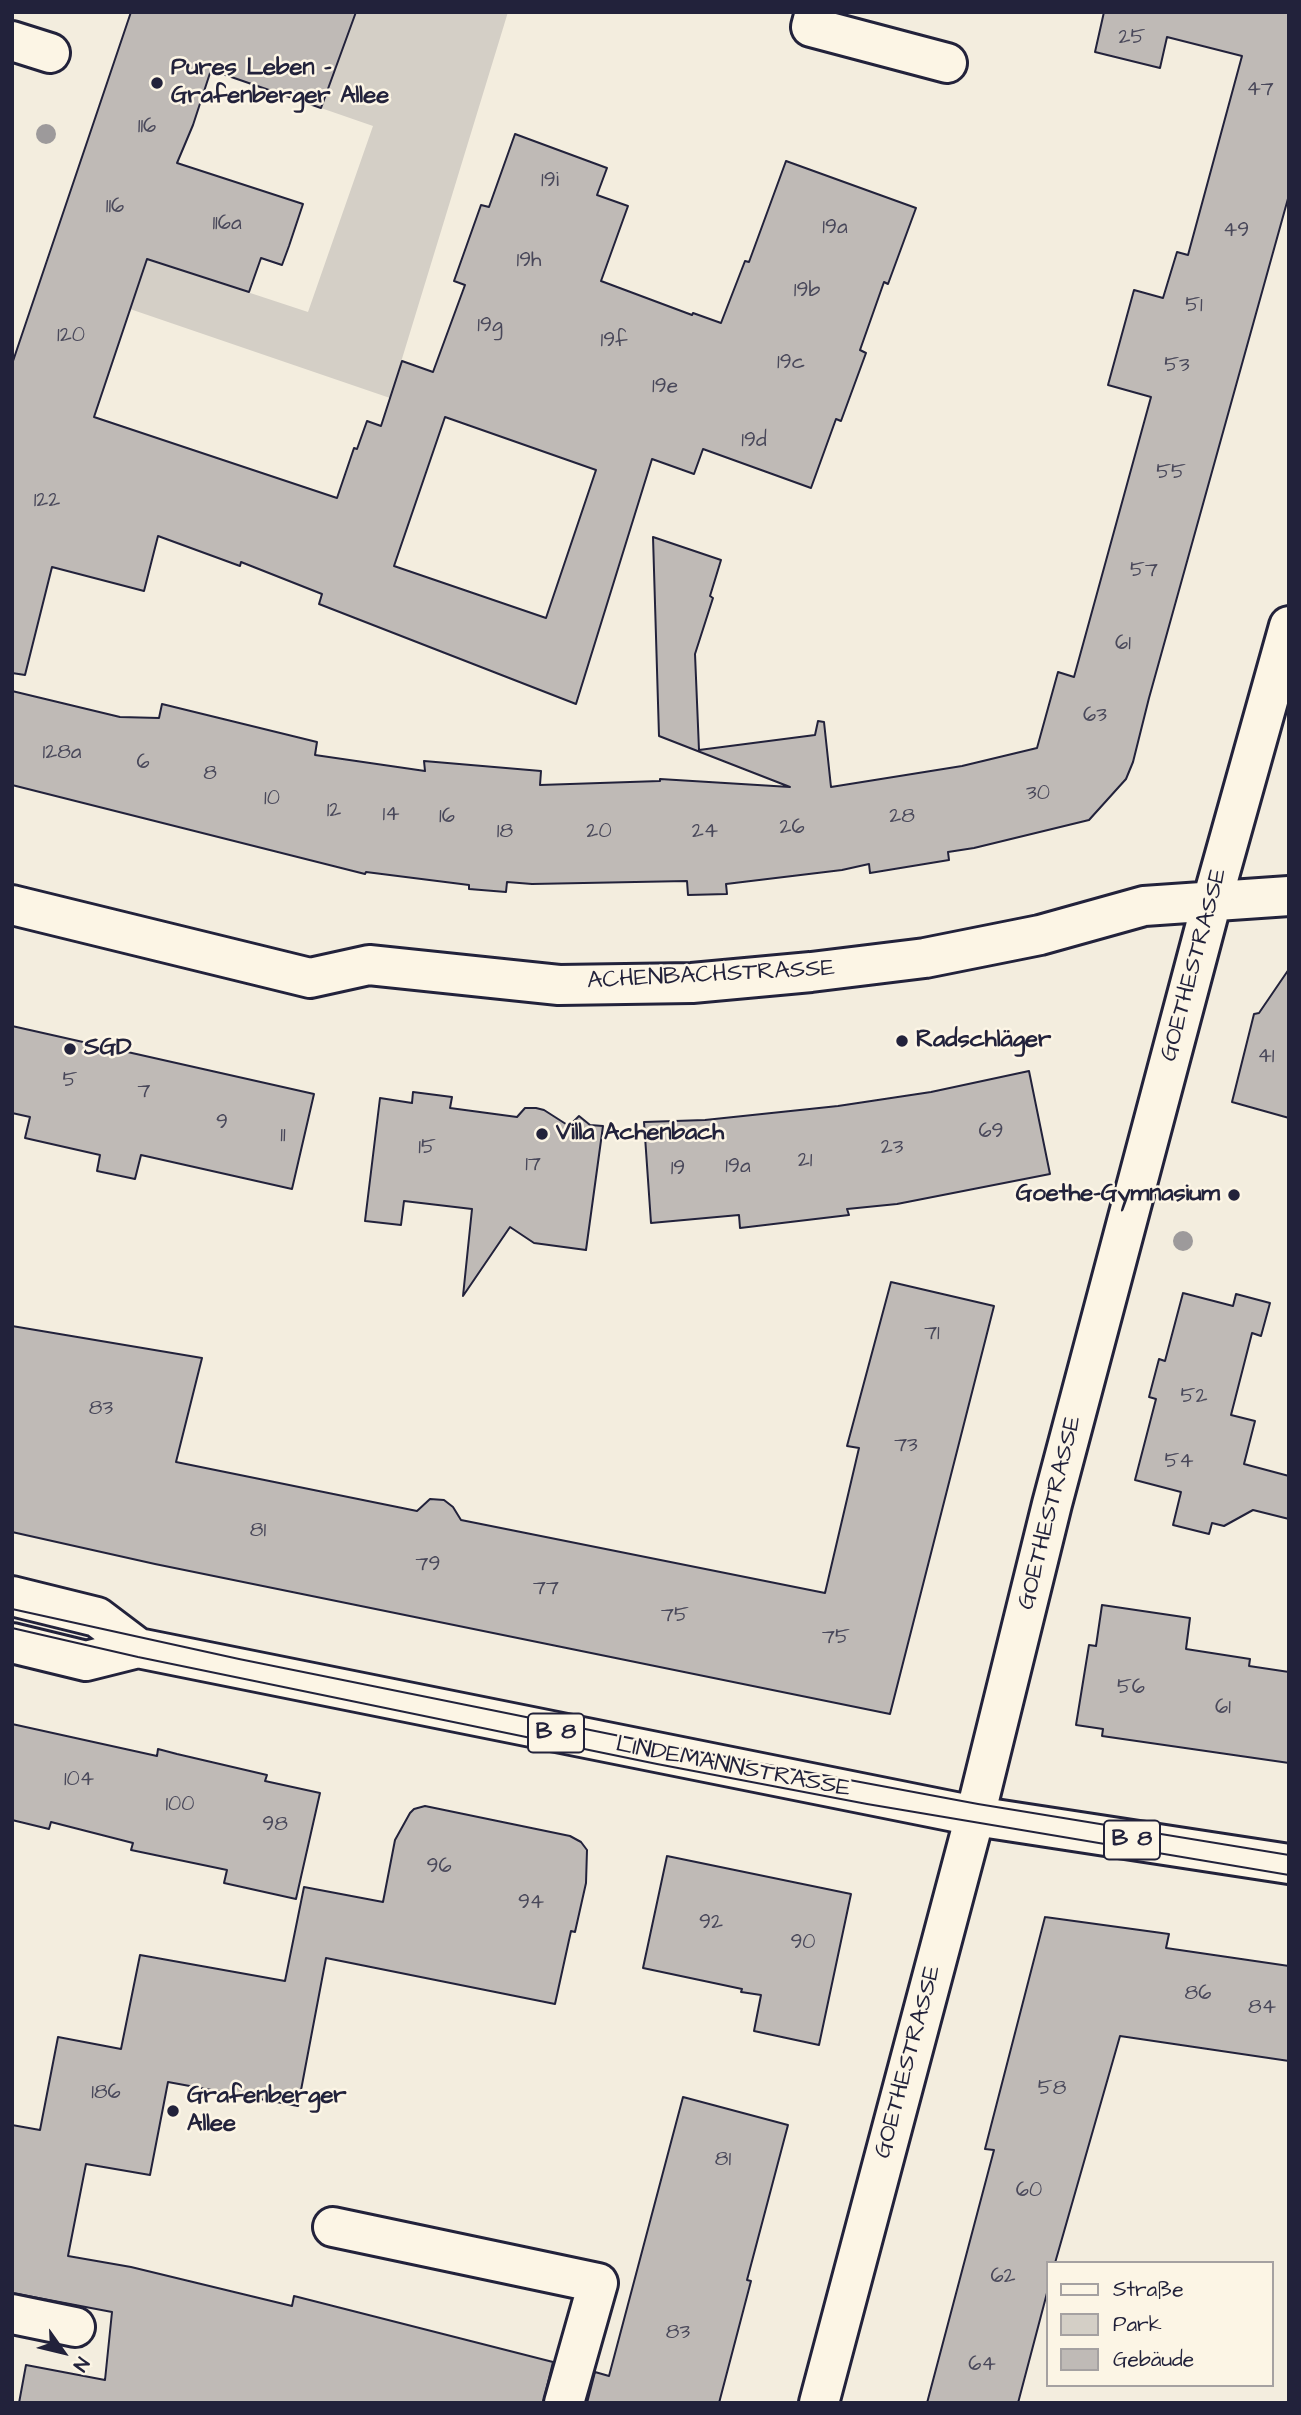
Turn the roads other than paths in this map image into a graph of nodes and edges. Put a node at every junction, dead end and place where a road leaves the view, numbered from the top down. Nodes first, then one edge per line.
1 (814, 12) edge
2 (12, 41) edge
3 (50, 53) dead end
4 (947, 63) dead end
5 (1289, 626) edge
6 (1289, 896) edge
7 (1212, 901) junction
8 (12, 905) edge
9 (12, 1596) edge
10 (12, 1643) edge
11 (138, 1648) junction
12 (975, 1816) junction
13 (1289, 1864) edge
14 (333, 2227) dead end
15 (12, 2314) edge
16 (75, 2327) dead end
17 (564, 2403) edge
18 (819, 2403) edge

1 - 4 street
2 - 3 street
5 - 7 street, GOETHESTRASSE
6 - 7 street, ACHENBACHSTRASSE
7 - 8 street, ACHENBACHSTRASSE
7 - 12 street, GOETHESTRASSE
9 - 11 street, LINDEMANNSTRASSE / B 8
10 - 11 street, LINDEMANNSTRASSE / B 8
11 - 12 street, LINDEMANNSTRASSE / B 8
12 - 13 street, LINDEMANNSTRASSE / B 8
12 - 18 street, GOETHESTRASSE
14 - 17 street
15 - 16 street

